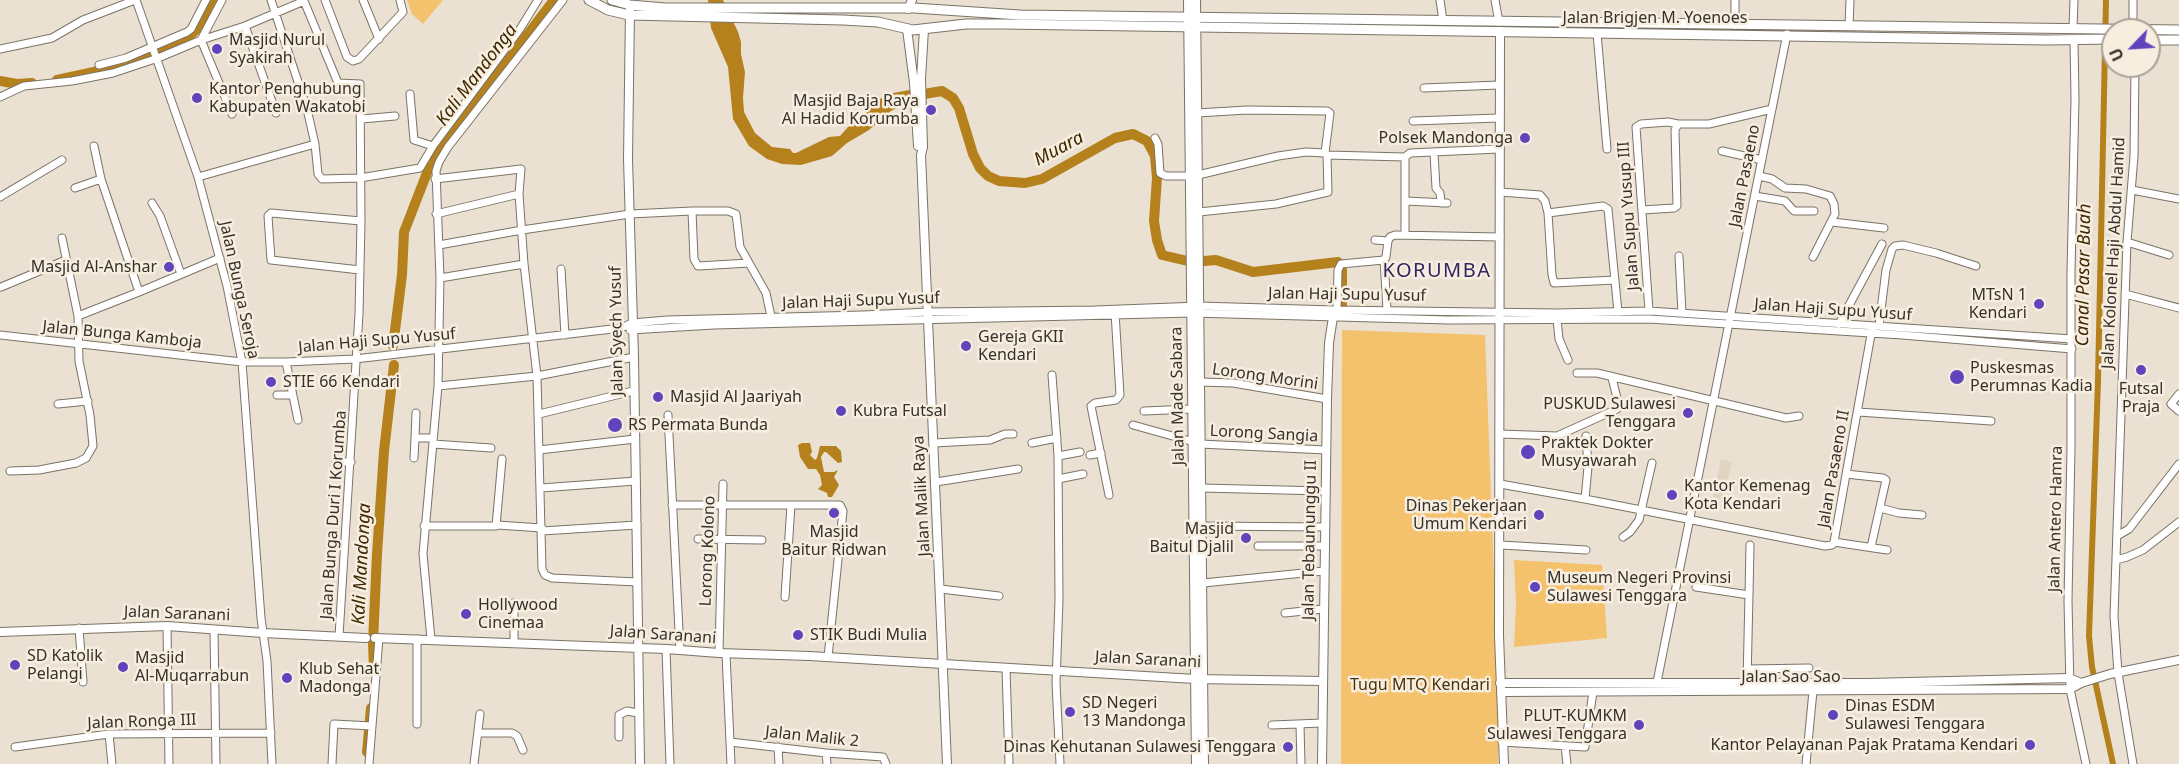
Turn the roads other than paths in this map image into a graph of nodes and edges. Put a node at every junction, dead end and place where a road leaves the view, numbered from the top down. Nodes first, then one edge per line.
1 (136, 0) edge
2 (206, 0) edge
3 (222, 0) edge
4 (271, 0) edge
5 (325, 0) edge
6 (363, 0) edge
7 (399, 0) edge
8 (538, 0) edge
9 (563, 0) edge
10 (589, 0) edge
11 (612, 0) edge
12 (1188, 0) edge
13 (1196, 0) edge
14 (1440, 0) edge
15 (1495, 0) edge
16 (1735, 0) edge
17 (1850, 0) edge
18 (2074, 0) edge
19 (2133, 0) edge
20 (304, 1) edge
21 (910, 4) edge
22 (928, 6) edge
23 (201, 10) junction
24 (629, 10) junction
25 (275, 13) junction
26 (742, 13) junction
27 (212, 15) junction
28 (2133, 18) edge
29 (1443, 21) junction
30 (1193, 22) junction
31 (1736, 25) junction
32 (245, 26) junction
33 (1848, 26) junction
34 (1499, 27) junction
35 (928, 28) junction
36 (2073, 28) junction
37 (907, 29) junction
38 (1666, 29) junction
39 (2161, 30) edge
40 (2179, 30) edge
41 (1597, 33) junction
42 (2101, 33) edge
43 (208, 34) junction
44 (1787, 34) junction
45 (2097, 34) junction
46 (2101, 35) edge
47 (379, 39) junction
48 (2161, 39) edge
49 (201, 40) junction
50 (2074, 40) junction
51 (2179, 40) edge
52 (153, 46) junction
53 (0, 49) edge
54 (158, 57) junction
55 (99, 65) dead end
56 (2135, 78) edge
57 (918, 83) junction
58 (1499, 85) junction
59 (1424, 88) dead end
60 (410, 94) dead end
61 (0, 97) edge
62 (1772, 109) junction
63 (276, 113) dead end
64 (1197, 113) junction
65 (232, 114) dead end
66 (395, 116) dead end
67 (1499, 118) junction
68 (362, 119) junction
69 (1413, 121) dead end
70 (1678, 124) junction
71 (1155, 138) dead end
72 (315, 144) junction
73 (94, 146) dead end
74 (433, 146) junction
75 (1499, 149) junction
76 (1607, 149) dead end
77 (1722, 151) dead end
78 (1434, 153) junction
79 (1326, 154) junction
80 (1405, 157) junction
81 (62, 160) dead end
82 (1762, 160) junction
83 (1194, 176) junction
84 (1759, 176) junction
85 (198, 177) junction
86 (360, 178) junction
87 (101, 179) junction
88 (435, 180) junction
89 (75, 188) dead end
90 (2132, 189) junction
91 (1500, 192) junction
92 (519, 194) junction
93 (1755, 196) junction
94 (0, 197) edge
95 (2179, 199) edge
96 (1406, 201) junction
97 (152, 202) dead end
98 (1642, 210) junction
99 (692, 211) junction
100 (1199, 212) junction
101 (1814, 212) dead end
102 (1548, 213) junction
103 (436, 214) junction
104 (630, 214) junction
105 (362, 221) junction
106 (1832, 222) junction
107 (1884, 228) dead end
108 (522, 230) junction
109 (1405, 235) junction
110 (1500, 237) junction
111 (62, 238) dead end
112 (1375, 240) dead end
113 (1388, 241) junction
114 (2127, 242) junction
115 (439, 244) junction
116 (1194, 244) junction
117 (1882, 244) dead end
118 (2169, 255) dead end
119 (1679, 256) dead end
120 (1813, 257) dead end
121 (220, 258) junction
122 (66, 260) junction
123 (1384, 260) junction
124 (749, 263) junction
125 (524, 264) junction
126 (1976, 266) dead end
127 (561, 269) dead end
128 (360, 270) junction
129 (181, 274) junction
130 (440, 278) junction
131 (1615, 280) junction
132 (2, 287) edge
133 (138, 292) junction
134 (2125, 294) junction
135 (2179, 308) edge
136 (1196, 309) junction
137 (1387, 310) junction
138 (1649, 311) junction
139 (1115, 312) junction
140 (1335, 312) junction
141 (1618, 312) junction
142 (1682, 313) junction
143 (78, 316) junction
144 (930, 316) junction
145 (1500, 316) junction
146 (1557, 319) junction
147 (1729, 319) junction
148 (772, 320) junction
149 (1839, 324) junction
150 (632, 327) junction
151 (1874, 328) junction
152 (0, 335) edge
153 (565, 335) junction
154 (532, 339) junction
155 (2072, 339) junction
156 (78, 344) junction
157 (439, 350) junction
158 (2072, 350) junction
159 (634, 357) junction
160 (355, 359) junction
161 (1568, 360) dead end
162 (242, 362) junction
163 (286, 362) junction
164 (1577, 373) dead end
165 (1052, 375) dead end
166 (537, 376) junction
167 (1612, 378) junction
168 (1200, 382) junction
169 (438, 386) junction
170 (633, 391) junction
171 (2179, 394) edge
172 (277, 395) dead end
173 (292, 395) junction
174 (1327, 399) junction
175 (1712, 400) junction
176 (88, 401) junction
177 (58, 404) dead end
178 (1193, 409) junction
179 (1144, 411) dead end
180 (2179, 411) edge
181 (1858, 412) junction
182 (416, 413) dead end
183 (538, 414) junction
184 (668, 415) dead end
185 (1799, 416) dead end
186 (298, 420) dead end
187 (1991, 421) dead end
188 (1133, 425) dead end
189 (1012, 434) dead end
190 (1500, 434) junction
191 (1586, 435) dead end
192 (415, 438) junction
193 (634, 438) junction
194 (1057, 438) junction
195 (433, 441) junction
196 (934, 442) junction
197 (1032, 443) dead end
198 (1197, 443) junction
199 (491, 448) dead end
200 (540, 450) junction
201 (1326, 450) junction
202 (1080, 452) dead end
203 (1101, 453) junction
204 (1090, 455) dead end
205 (1058, 456) junction
206 (414, 458) dead end
207 (502, 459) dead end
208 (336, 462) dead end
209 (351, 462) junction
210 (1652, 463) dead end
211 (2179, 464) edge
212 (1018, 469) dead end
213 (10, 471) dead end
214 (1083, 474) dead end
215 (1846, 474) junction
216 (1058, 479) junction
217 (636, 481) junction
218 (936, 482) junction
219 (723, 484) dead end
220 (1500, 484) junction
221 (1199, 486) junction
222 (541, 488) junction
223 (1325, 491) junction
224 (1108, 495) dead end
225 (1585, 498) junction
226 (672, 505) junction
227 (791, 505) junction
228 (723, 506) junction
229 (1880, 508) junction
230 (1642, 510) junction
231 (1922, 514) dead end
232 (1690, 519) junction
233 (2179, 522) edge
234 (497, 525) junction
235 (637, 525) junction
236 (424, 526) junction
237 (1201, 526) junction
238 (1325, 527) junction
239 (542, 529) junction
240 (2117, 536) junction
241 (1623, 537) dead end
242 (699, 539) dead end
243 (721, 540) junction
244 (762, 540) dead end
245 (1834, 542) junction
246 (1500, 545) junction
247 (1750, 545) dead end
248 (1258, 546) dead end
249 (1325, 546) junction
250 (1871, 547) junction
251 (1586, 550) dead end
252 (1887, 550) dead end
253 (2116, 560) junction
254 (1324, 571) junction
255 (637, 582) junction
256 (1203, 583) junction
257 (1696, 587) dead end
258 (941, 589) junction
259 (999, 596) dead end
260 (1749, 596) junction
261 (785, 597) dead end
262 (514, 603) dead end
263 (1323, 609) junction
264 (1285, 613) dead end
265 (167, 626) junction
266 (79, 628) junction
267 (214, 630) junction
268 (0, 632) edge
269 (263, 633) junction
270 (339, 636) junction
271 (373, 638) junction
272 (417, 639) junction
273 (430, 639) junction
274 (514, 643) junction
275 (638, 648) junction
276 (666, 649) junction
277 (680, 650) junction
278 (722, 654) junction
279 (828, 657) junction
280 (2179, 660) edge
281 (944, 665) junction
282 (1006, 668) junction
283 (1809, 668) dead end
284 (1748, 669) junction
285 (1057, 670) junction
286 (2114, 674) junction
287 (2069, 678) junction
288 (1199, 679) junction
289 (1323, 681) junction
290 (83, 682) dead end
291 (1657, 682) junction
292 (1748, 682) junction
293 (2080, 683) junction
294 (1500, 687) junction
295 (2070, 689) junction
296 (1813, 691) junction
297 (1593, 692) junction
298 (638, 713) junction
299 (480, 714) dead end
300 (1322, 723) junction
301 (417, 724) dead end
302 (1272, 724) dead end
303 (1300, 725) junction
304 (368, 726) junction
305 (271, 733) junction
306 (479, 733) junction
307 (109, 734) junction
308 (216, 734) junction
309 (168, 735) junction
310 (619, 737) dead end
311 (730, 742) junction
312 (1502, 742) junction
313 (1565, 746) junction
314 (15, 747) dead end
315 (778, 747) junction
316 (523, 750) dead end
317 (826, 753) junction
318 (112, 764) edge
319 (169, 764) edge
320 (216, 764) edge
321 (272, 764) edge
322 (332, 764) edge
323 (369, 764) edge
324 (474, 764) edge
325 (640, 764) edge
326 (670, 764) edge
327 (731, 764) edge
328 (778, 764) edge
329 (827, 764) edge
330 (886, 764) edge
331 (947, 764) edge
332 (1009, 764) edge
333 (1060, 764) edge
334 (1196, 764) edge
335 (1204, 764) edge
336 (1301, 764) edge
337 (1322, 764) edge
338 (1504, 764) edge
339 (1567, 764) edge
340 (1806, 764) edge
341 (2086, 764) edge
342 (2133, 764) edge

1 - 52 street, Jalan Bunga Seroja
1 - 53 street
2 - 23 street
3 - 27 street
4 - 25 street
5 - 47 street
6 - 47 street
7 - 47 street
8 - 74 street
9 - 88 street
10 - 24 main road
11 - 24 main road
12 - 30 street
13 - 30 street
14 - 29 street
15 - 34 street
16 - 31 street
17 - 33 street
18 - 36 street
19 - 28 street
20 - 25 street
20 - 68 street, Jalan Bunga Duri I Korumba
21 - 22 main road
21 - 26 main road
21 - 37 main road
22 - 30 main road
22 - 35 main road
23 - 27 street
23 - 52 street
24 - 26 main road
24 - 104 street, Jalan Syech Yusuf
25 - 32 street
25 - 72 street
26 - 37 main road
27 - 43 street
29 - 30 main road, Jalan Brigjen M. Yoenoes
29 - 34 main road, Jalan Brigjen M. Yoenoes
30 - 34 main road, Jalan Brigjen M. Yoenoes
30 - 35 main road
30 - 64 street, Jalan Made Sabara
30 - 83 street, Jalan Made Sabara
31 - 33 main road, Jalan Brigjen M. Yoenoes
31 - 38 main road, Jalan Brigjen M. Yoenoes
32 - 43 street
32 - 63 street
33 - 36 main road, Jalan Brigjen M. Yoenoes
34 - 38 main road, Jalan Brigjen M. Yoenoes
34 - 41 main road, Jalan Brigjen M. Yoenoes
34 - 58 street
35 - 37 main road
35 - 57 street
36 - 45 main road, Jalan Brigjen M. Yoenoes
37 - 57 street
38 - 41 main road, Jalan Brigjen M. Yoenoes
38 - 44 main road, Jalan Brigjen M. Yoenoes
39 - 40 main road, Jalan Brigjen M. Yoenoes
41 - 76 street
42 - 45 main road, Jalan Brigjen M. Yoenoes
43 - 49 street
44 - 50 main road, Jalan Brigjen M. Yoenoes
44 - 62 street, Jalan Pasaeno
45 - 46 main road, Jalan Brigjen M. Yoenoes
45 - 50 main road, Jalan Brigjen M. Yoenoes
48 - 51 main road
49 - 54 street
49 - 65 street
50 - 155 street, Jalan Antero Hamra
52 - 54 street, Jalan Bunga Seroja
52 - 55 street
54 - 61 street
54 - 85 street, Jalan Bunga Seroja
56 - 90 street, Jalan Kolonel Haji Abdul Hamid
57 - 144 street, Jalan Malik Raya
58 - 59 street
58 - 67 street
60 - 74 street
62 - 70 street
62 - 82 street, Jalan Pasaeno
64 - 79 street
64 - 83 street, Jalan Made Sabara
66 - 68 street
67 - 69 street
67 - 75 street
68 - 86 street, Jalan Bunga Duri I Korumba
70 - 98 street
70 - 98 street, Jalan Supu Yusup III
71 - 83 street
72 - 85 street
72 - 86 street
73 - 87 street
74 - 86 street
75 - 78 street
75 - 91 street
77 - 82 street
78 - 80 street
78 - 96 street
79 - 80 street
79 - 83 street
79 - 100 street
80 - 96 street
81 - 94 street
82 - 84 street, Jalan Pasaeno
83 - 100 street, Jalan Made Sabara
83 - 116 street, Jalan Made Sabara
84 - 93 street, Jalan Pasaeno
84 - 106 street
85 - 121 street, Jalan Bunga Seroja
86 - 105 street, Jalan Bunga Duri I Korumba
87 - 89 street
87 - 133 street
88 - 92 street
88 - 103 street
90 - 95 street
90 - 114 street, Jalan Kolonel Haji Abdul Hamid
91 - 102 street
91 - 110 street
92 - 103 street
92 - 108 street
93 - 101 street
93 - 147 street, Jalan Pasaeno
96 - 109 street
97 - 129 street
98 - 138 street, Jalan Supu Yusup III
99 - 104 street
99 - 124 street
99 - 124 street
100 - 116 street, Jalan Made Sabara
102 - 131 street
102 - 131 street
103 - 115 street
104 - 108 street
104 - 150 street, Jalan Syech Yusuf
105 - 128 street, Jalan Bunga Duri I Korumba
105 - 128 street
106 - 107 street
106 - 120 street
108 - 115 street
108 - 125 street
109 - 110 street
109 - 113 street
110 - 145 street
111 - 122 street
112 - 113 street
113 - 123 street
114 - 118 street
114 - 134 street, Jalan Kolonel Haji Abdul Hamid
115 - 130 street
116 - 136 street, Jalan Made Sabara
116 - 136 street, Jalan Made Sabara
117 - 149 street
119 - 142 street
121 - 129 street
121 - 162 street, Jalan Bunga Seroja
122 - 132 street
122 - 143 street
123 - 137 street
123 - 140 street
124 - 148 street
125 - 130 street
125 - 154 street
126 - 151 street, Jalan Pasaeno II
127 - 153 street
128 - 160 street, Jalan Bunga Duri I Korumba
129 - 133 street
130 - 157 street
131 - 141 street
133 - 143 street
134 - 135 street
134 - 240 street, Jalan Kolonel Haji Abdul Hamid
136 - 139 street, Jalan Haji Supu Yusuf
136 - 140 street, Jalan Haji Supu Yusuf
136 - 168 street, Jalan Made Sabara
136 - 178 street, Jalan Made Sabara
137 - 140 street, Jalan Haji Supu Yusuf
137 - 145 street, Jalan Haji Supu Yusuf
138 - 141 street, Jalan Haji Supu Yusuf
138 - 142 street, Jalan Haji Supu Yusuf
139 - 144 street, Jalan Haji Supu Yusuf
139 - 203 street
140 - 145 street, Jalan Haji Supu Yusuf
140 - 174 street, Jalan Tebaununggu II
141 - 145 street, Jalan Haji Supu Yusuf
142 - 147 street, Jalan Haji Supu Yusuf
143 - 156 street
144 - 148 street, Jalan Haji Supu Yusuf
144 - 196 street, Jalan Malik Raya
145 - 146 street, Jalan Haji Supu Yusuf
145 - 190 street
146 - 147 street, Jalan Haji Supu Yusuf
146 - 161 street
147 - 149 street, Jalan Haji Supu Yusuf
147 - 151 street, Jalan Haji Supu Yusuf
147 - 175 street, Jalan Pasaeno
148 - 150 street, Jalan Haji Supu Yusuf
149 - 151 street, Jalan Haji Supu Yusuf
150 - 153 street, Jalan Haji Supu Yusuf
150 - 159 street, Jalan Syech Yusuf
151 - 155 street, Jalan Haji Supu Yusuf
151 - 158 street, Jalan Haji Supu Yusuf
151 - 181 street, Jalan Pasaeno II
152 - 156 street, Jalan Bunga Kamboja
153 - 154 street, Jalan Haji Supu Yusuf
154 - 157 street, Jalan Haji Supu Yusuf
154 - 166 street
155 - 158 street, Jalan Antero Hamra
156 - 162 street, Jalan Bunga Kamboja
156 - 176 street
157 - 160 street, Jalan Haji Supu Yusuf
157 - 169 street
158 - 287 street, Jalan Antero Hamra
159 - 166 street
159 - 170 street, Jalan Syech Yusuf
160 - 163 street, Jalan Haji Supu Yusuf
160 - 209 street, Jalan Bunga Duri I Korumba
162 - 163 street, Jalan Haji Supu Yusuf
162 - 269 street, Jalan Bunga Seroja
163 - 173 street
164 - 167 street
165 - 194 street
166 - 169 street
166 - 183 street
167 - 175 street
167 - 190 street
168 - 174 street, Lorong Morini
168 - 198 street, Jalan Made Sabara
169 - 195 street
170 - 183 street
170 - 193 street, Jalan Syech Yusuf
171 - 180 street
172 - 173 street
173 - 186 street
174 - 201 street, Jalan Tebaununggu II
175 - 185 street
175 - 232 street, Jalan Pasaeno
176 - 177 street
176 - 213 street
178 - 179 street
178 - 198 street, Jalan Made Sabara
181 - 187 street
181 - 215 street, Jalan Pasaeno II
182 - 192 street
183 - 200 street
184 - 226 street
188 - 198 street, Lorong Sangia
189 - 196 street
190 - 220 street
191 - 225 street
192 - 195 street
192 - 206 street
193 - 200 street
193 - 217 street, Jalan Syech Yusuf
194 - 197 street
194 - 205 street
195 - 199 street
195 - 236 street
196 - 218 street, Jalan Malik Raya
198 - 201 street, Lorong Sangia
198 - 221 street, Jalan Made Sabara
200 - 222 street
201 - 223 street, Jalan Tebaununggu II
202 - 205 street
203 - 204 street
203 - 224 street
205 - 216 street
207 - 234 street
208 - 209 street
209 - 270 street, Jalan Bunga Duri I Korumba
210 - 230 street
211 - 240 street
212 - 218 street
214 - 216 street
215 - 229 street
215 - 245 street, Jalan Pasaeno II
216 - 285 street
217 - 222 street
217 - 235 street, Jalan Syech Yusuf
218 - 258 street, Jalan Malik Raya
219 - 228 street, Lorong Kolono
220 - 225 street, Jalan Pasaeno II
220 - 246 street
221 - 223 street
221 - 237 street, Jalan Made Sabara
221 - 288 street, Jalan Made Sabara
222 - 239 street
223 - 238 street, Jalan Tebaununggu II
225 - 230 street, Jalan Pasaeno II
226 - 228 street
226 - 277 street
227 - 228 street
227 - 261 street
227 - 279 street
228 - 243 street, Lorong Kolono
229 - 231 street
229 - 250 street
230 - 232 street, Jalan Pasaeno II
230 - 241 street
232 - 245 street, Jalan Pasaeno II
232 - 291 street, Jalan Pasaeno
233 - 253 street
234 - 236 street
234 - 239 street
235 - 239 street
235 - 255 street, Jalan Syech Yusuf
236 - 273 street
237 - 238 street
237 - 256 street, Jalan Made Sabara
238 - 249 street, Jalan Tebaununggu II
239 - 255 street
240 - 253 street, Jalan Kolonel Haji Abdul Hamid
242 - 243 street
243 - 244 street
243 - 278 street, Lorong Kolono
245 - 250 street
246 - 251 street
246 - 294 street
247 - 260 street
248 - 249 street
249 - 254 street, Jalan Tebaununggu II
250 - 252 street
253 - 286 street, Jalan Kolonel Haji Abdul Hamid
254 - 256 street
254 - 263 street, Jalan Tebaununggu II
255 - 275 street, Jalan Syech Yusuf
256 - 288 street, Jalan Made Sabara
257 - 260 street
258 - 259 street
258 - 281 street, Jalan Malik Raya
260 - 284 street
262 - 274 street
263 - 264 street
263 - 289 street, Jalan Tebaununggu II
265 - 266 street, Jalan Saranani
265 - 267 street, Jalan Saranani
265 - 309 street
266 - 268 street, Jalan Saranani
266 - 290 street
267 - 269 street, Jalan Saranani
267 - 308 street
269 - 270 street, Jalan Saranani
269 - 305 street, Jalan Bunga Seroja
270 - 271 street, Jalan Saranani
271 - 272 street, Jalan Saranani
271 - 304 street
272 - 273 street, Jalan Saranani
272 - 301 street
273 - 274 street, Jalan Saranani
274 - 275 street, Jalan Saranani
275 - 276 street, Jalan Saranani
275 - 298 street, Jalan Syech Yusuf
276 - 277 street, Jalan Saranani
276 - 326 street
277 - 278 street, Jalan Saranani
278 - 279 street, Jalan Saranani
278 - 311 street, Lorong Kolono
279 - 281 street, Jalan Saranani
280 - 286 street
281 - 282 street, Jalan Saranani
281 - 331 street, Jalan Malik Raya
282 - 285 street, Jalan Saranani
282 - 332 street
283 - 284 street
284 - 292 street
285 - 288 street, Jalan Saranani
285 - 333 street
286 - 293 street
286 - 342 street, Jalan Kolonel Haji Abdul Hamid
287 - 292 street, Jalan Sao Sao
287 - 293 street, Jalan Sao Sao
287 - 295 street, Jalan Antero Hamra
288 - 289 street, Jalan Saranani
288 - 334 street, Jalan Made Sabara
288 - 335 street, Jalan Made Sabara
289 - 300 street, Jalan Tebaununggu II
291 - 292 street, Jalan Sao Sao
291 - 294 street, Jalan Sao Sao
293 - 295 street
294 - 297 street, Jalan Sao Sao
294 - 312 street
295 - 296 street, Jalan Sao Sao
295 - 341 street, Jalan Antero Hamra
296 - 297 street, Jalan Sao Sao
296 - 340 street
297 - 313 street
298 - 310 street
298 - 325 street, Jalan Syech Yusuf
299 - 306 street
300 - 303 street
300 - 337 street, Jalan Tebaununggu II
302 - 303 street
303 - 336 street
304 - 322 street
304 - 323 street
305 - 308 street, Jalan Ronga III
305 - 321 street, Jalan Bunga Seroja
306 - 316 street
306 - 324 street
307 - 309 street, Jalan Ronga III
307 - 314 street, Jalan Ronga III
307 - 318 street
308 - 309 street, Jalan Ronga III
308 - 320 street
309 - 319 street
311 - 315 street, Jalan Malik 2
311 - 327 street, Lorong Kolono
312 - 313 street
312 - 338 street
313 - 339 street
315 - 317 street, Jalan Malik 2
315 - 328 street
317 - 329 street
317 - 330 street, Jalan Malik 2

